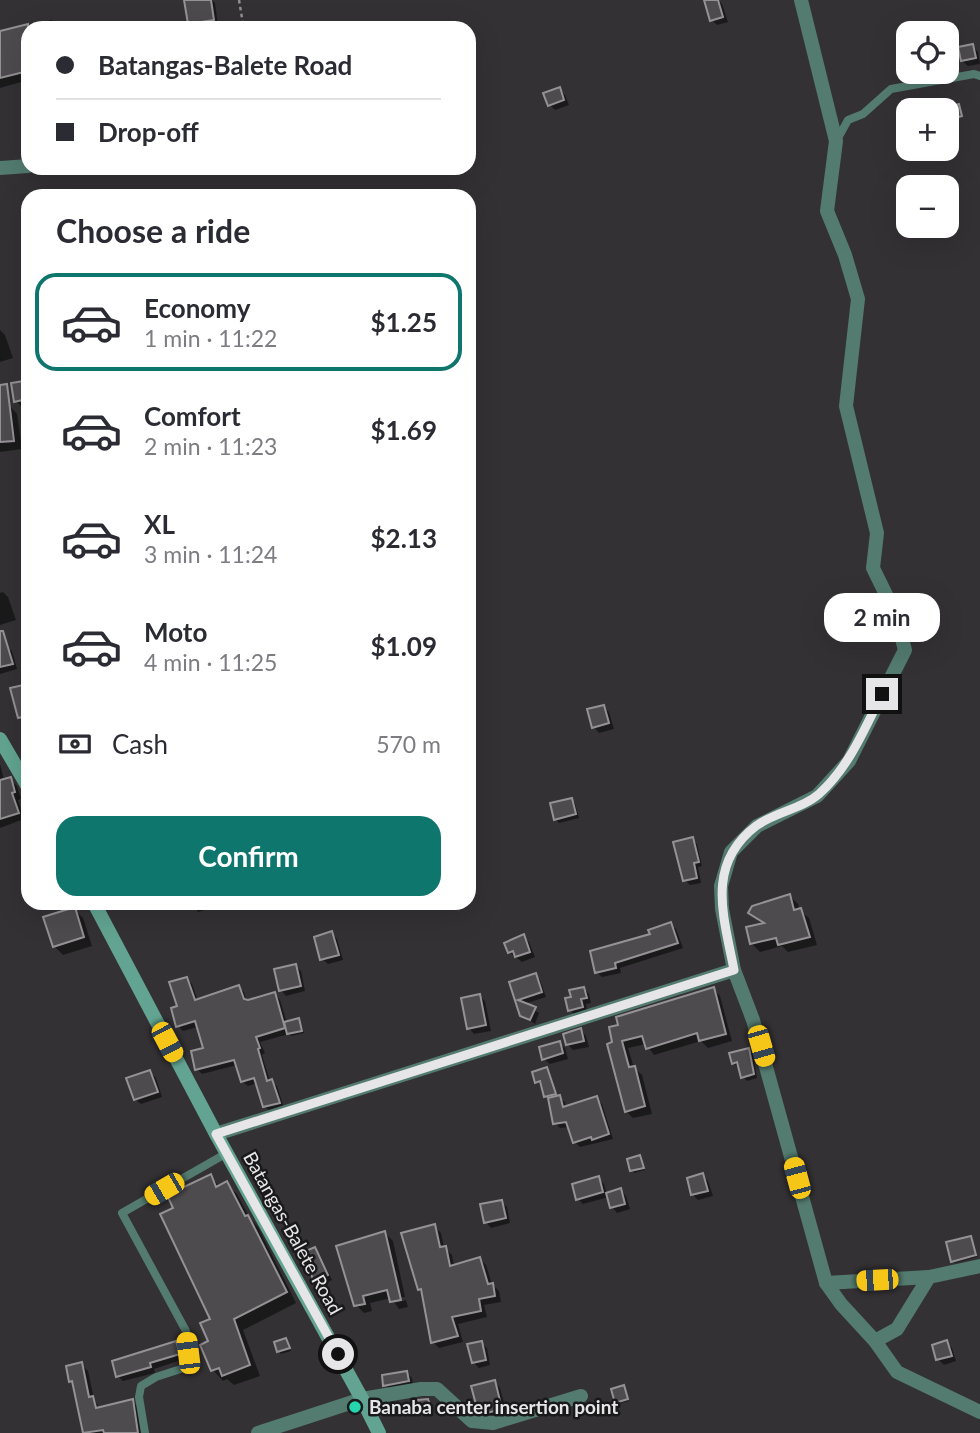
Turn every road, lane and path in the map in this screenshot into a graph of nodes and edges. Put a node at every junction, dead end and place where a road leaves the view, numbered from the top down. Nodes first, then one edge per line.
1 (239, 0) edge
2 (801, 0) edge
3 (242, 21) edge
4 (980, 76) edge
5 (836, 141) junction
6 (21, 166) edge
7 (0, 168) edge
8 (0, 739) edge
9 (21, 775) edge
10 (98, 910) edge
11 (734, 970) junction
12 (216, 1134) junction
13 (227, 1153) junction
14 (980, 1266) edge
15 (929, 1277) junction
16 (826, 1283) junction
17 (876, 1341) junction
18 (581, 1396) dead end
19 (362, 1399) junction
20 (980, 1412) edge
21 (145, 1433) edge
22 (258, 1433) edge
23 (379, 1433) edge

1 - 3 path
2 - 5 street
4 - 5 lane
5 - 11 street
6 - 7 street
8 - 9 main road
10 - 12 main road, Batangas-Balete Road
11 - 12 street
11 - 16 street
12 - 13 main road, Batangas-Balete Road
13 - 19 main road, Batangas-Balete Road
13 - 21 lane
14 - 15 street
15 - 16 street
15 - 17 street
16 - 17 street
17 - 20 street
18 - 19 street
19 - 22 street
19 - 23 main road, Batangas-Balete Road

